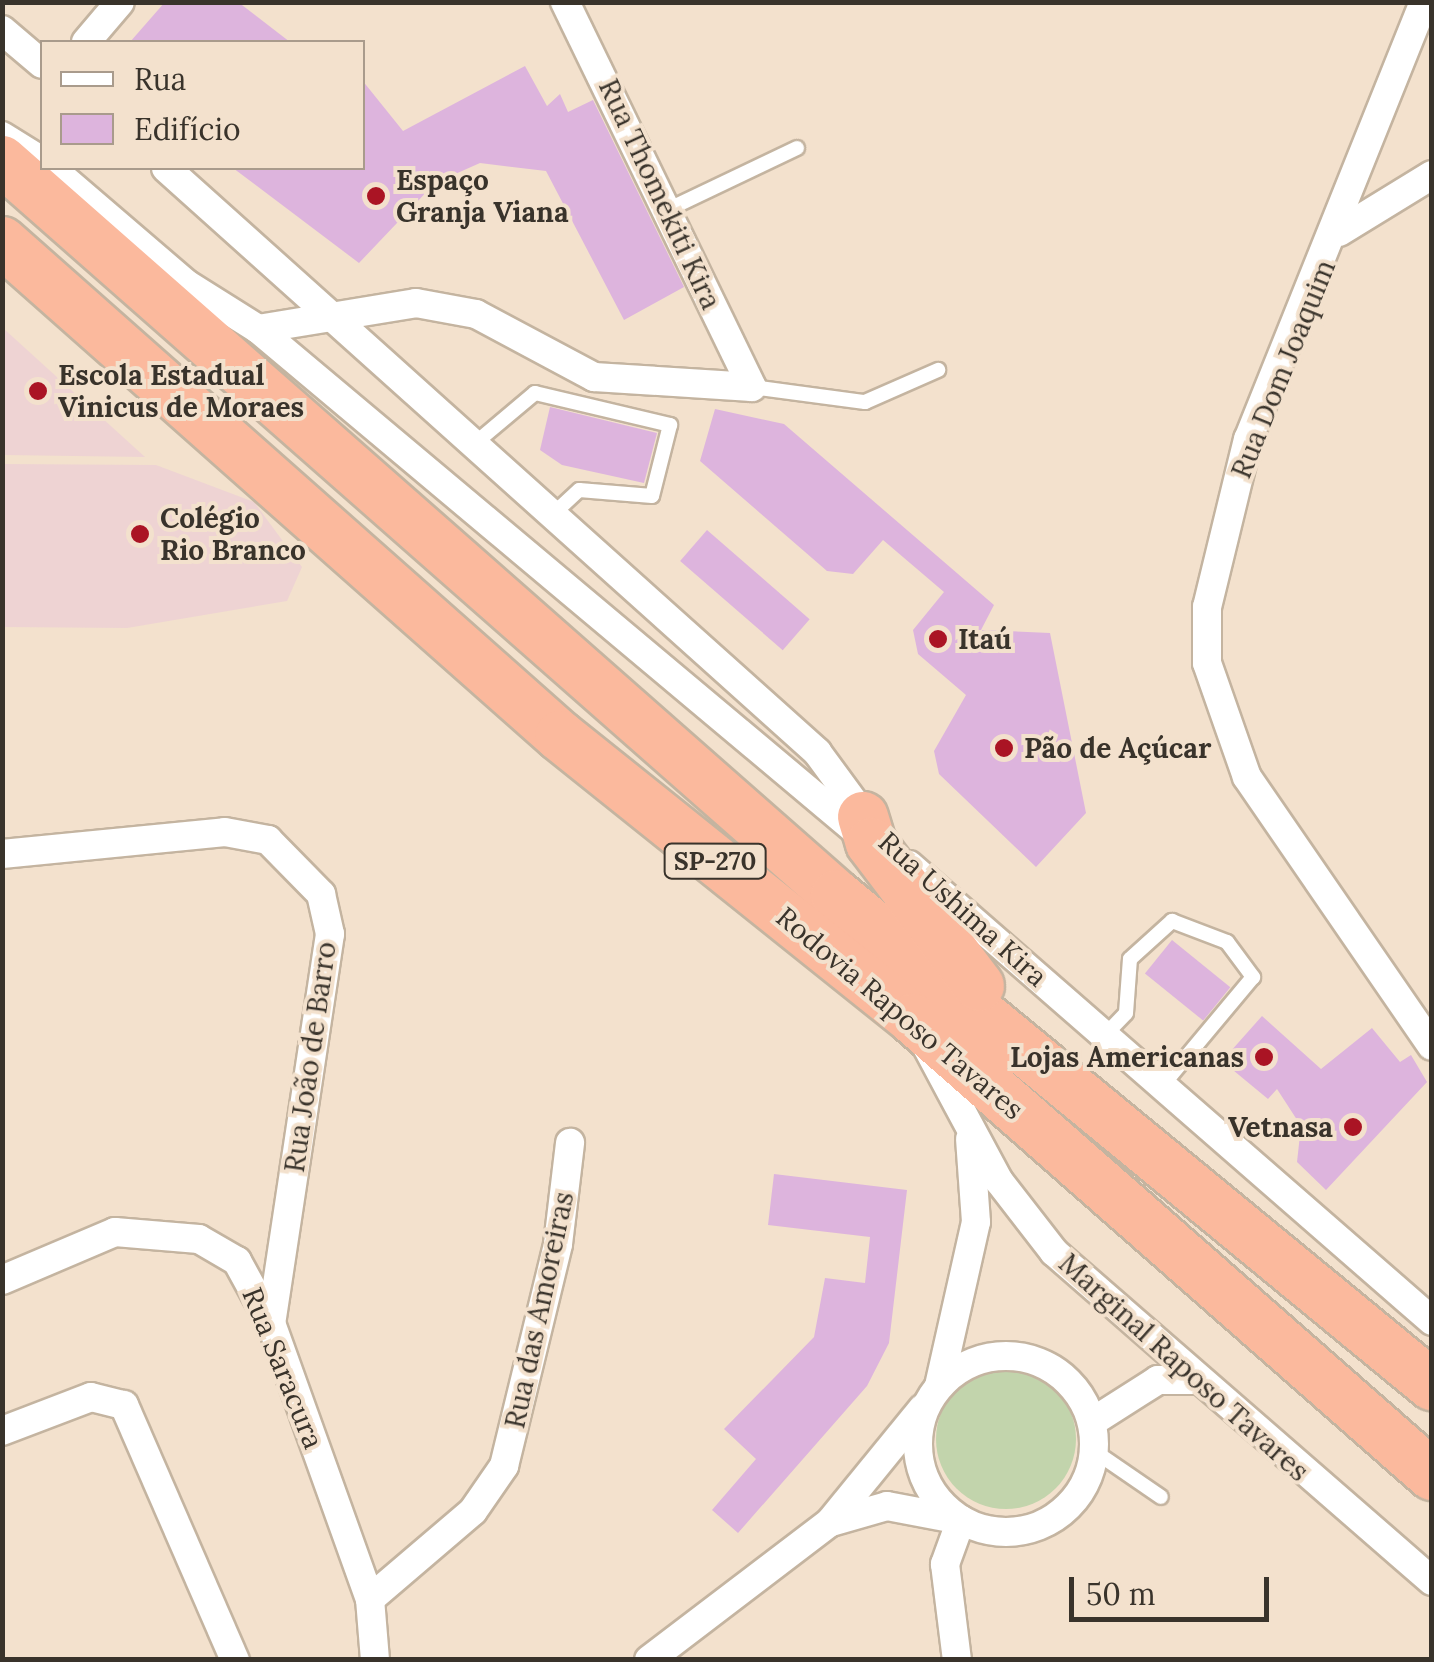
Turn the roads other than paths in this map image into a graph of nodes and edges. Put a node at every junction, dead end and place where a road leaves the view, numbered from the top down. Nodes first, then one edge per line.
1 (120, 2) edge
2 (566, 2) edge
3 (1424, 2) edge
4 (2, 30) edge
5 (88, 40) edge
6 (40, 62) edge
7 (2, 136) edge
8 (797, 148) dead end
9 (40, 160) edge
10 (2, 161) edge
11 (53, 170) edge
12 (168, 170) edge
13 (1432, 176) edge
14 (668, 210) junction
15 (1339, 232) junction
16 (2, 242) edge
17 (338, 316) junction
18 (258, 329) junction
19 (938, 370) dead end
20 (752, 387) junction
21 (472, 445) junction
22 (549, 518) junction
23 (867, 830) junction
24 (2, 854) edge
25 (912, 1019) junction
26 (1105, 1036) junction
27 (1021, 1042) junction
28 (1432, 1046) edge
29 (1162, 1086) junction
30 (970, 1132) junction
31 (570, 1142) dead end
32 (2, 1280) edge
33 (1432, 1321) edge
34 (271, 1323) junction
35 (1192, 1380) junction
36 (1432, 1385) edge
37 (936, 1390) junction
38 (1092, 1422) junction
39 (2, 1431) edge
40 (1094, 1450) junction
41 (1432, 1475) edge
42 (1161, 1498) dead end
43 (961, 1520) junction
44 (830, 1522) junction
45 (1432, 1582) edge
46 (370, 1599) junction
47 (235, 1659) edge
48 (224, 1660) edge
49 (375, 1660) edge
50 (648, 1660) edge
51 (957, 1660) edge

1 - 5 street
2 - 14 street, Rua Thomekiti Kira
3 - 15 street, Rua Dom Joaquim
4 - 6 street
7 - 9 street
8 - 14 lane
10 - 27 highway, Rodovia Raposo Tavares / SP-270
11 - 18 street
12 - 17 street, Rua Ushima Kira
13 - 15 street
14 - 20 street, Rua Thomekiti Kira
15 - 28 street, Rua Dom Joaquim
16 - 25 highway, Rodovia Raposo Tavares / SP-270
17 - 18 street
17 - 20 street
17 - 21 street, Rua Ushima Kira
18 - 23 street
19 - 20 lane
21 - 22 street, Rua Ushima Kira
21 - 22 lane
22 - 23 street, Rua Ushima Kira
23 - 26 street, Rua Ushima Kira
23 - 27 highway
24 - 34 street, Rua João de Barro
25 - 30 street, Marginal Raposo Tavares
25 - 41 highway, Rodovia Raposo Tavares / SP-270
26 - 29 street, Rua Ushima Kira
26 - 29 lane
27 - 36 highway, Rodovia Raposo Tavares / SP-270
29 - 33 street, Rua Ushima Kira
30 - 35 street, Marginal Raposo Tavares
30 - 37 street
31 - 46 street, Rua das Amoreiras
32 - 34 street, Rua Saracura
34 - 46 street, Rua Saracura
35 - 38 street
35 - 45 street, Marginal Raposo Tavares
37 - 38 street
37 - 43 street
37 - 44 street
38 - 40 street
39 - 47 street
40 - 42 lane
40 - 43 street
43 - 44 street
43 - 51 street
44 - 50 street
46 - 49 street, Rua Saracura
47 - 48 street

